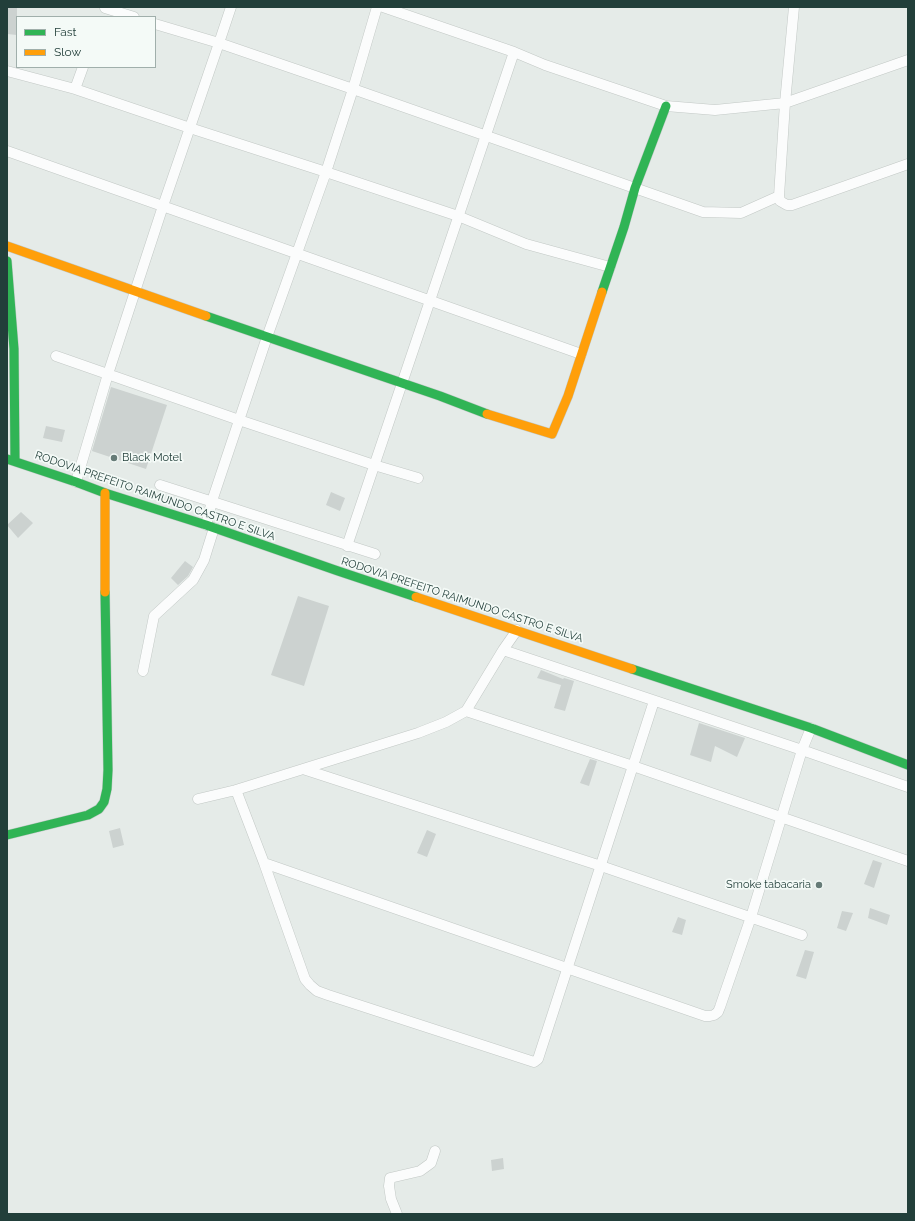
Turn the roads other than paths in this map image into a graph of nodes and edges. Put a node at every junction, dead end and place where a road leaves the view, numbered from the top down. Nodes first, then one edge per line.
1 (231, 7) edge
2 (377, 7) edge
3 (384, 7) edge
4 (794, 7) edge
5 (104, 11) edge
6 (129, 16) edge
7 (156, 24) edge
8 (219, 43) junction
9 (514, 52) junction
10 (908, 60) edge
11 (83, 68) edge
12 (7, 71) edge
13 (76, 89) junction
14 (353, 89) junction
15 (785, 103) junction
16 (666, 106) junction
17 (190, 128) junction
18 (486, 136) junction
19 (7, 151) edge
20 (908, 164) edge
21 (326, 172) junction
22 (635, 188) junction
23 (779, 196) junction
24 (163, 206) junction
25 (458, 216) junction
26 (7, 246) edge
27 (298, 253) junction
28 (7, 261) edge
29 (610, 266) junction
30 (135, 292) junction
31 (430, 300) junction
32 (267, 337) junction
33 (581, 354) junction
34 (56, 356) dead end
35 (108, 374) junction
36 (402, 384) junction
37 (239, 420) junction
38 (11, 460) edge
39 (374, 465) junction
40 (418, 478) dead end
41 (76, 482) junction
42 (160, 485) dead end
43 (105, 493) junction
44 (212, 501) junction
45 (210, 527) junction
46 (347, 546) junction
47 (375, 554) dead end
48 (517, 630) junction
49 (503, 650) junction
50 (143, 671) dead end
51 (654, 701) junction
52 (466, 711) junction
53 (811, 728) junction
54 (802, 750) junction
55 (908, 765) edge
56 (633, 766) junction
57 (303, 769) junction
58 (908, 787) edge
59 (236, 790) junction
60 (198, 799) dead end
61 (781, 818) junction
62 (7, 835) edge
63 (908, 861) edge
64 (264, 863) junction
65 (601, 866) junction
66 (751, 917) junction
67 (802, 935) dead end
68 (568, 968) junction
69 (435, 1151) dead end
70 (397, 1214) edge

1 - 8 street
2 - 14 street
3 - 9 street
4 - 15 street
5 - 6 street
7 - 8 street
8 - 14 street
8 - 17 street
9 - 16 street
9 - 18 street
10 - 15 street
11 - 13 street
12 - 13 street
13 - 17 street
14 - 18 street
14 - 21 street
15 - 16 street
15 - 23 street
16 - 22 street
17 - 21 street
17 - 24 street
18 - 22 street
18 - 25 street
19 - 24 street
20 - 23 street
21 - 25 street
21 - 27 street
22 - 23 street
22 - 29 street
24 - 27 street
24 - 30 street
25 - 29 street
25 - 31 street
26 - 30 street
27 - 31 street
27 - 32 street
28 - 38 street
29 - 33 street
30 - 32 street
30 - 35 street
31 - 33 street
31 - 36 street
32 - 36 street
32 - 37 street
33 - 36 street
34 - 35 street
35 - 37 street
35 - 41 street
36 - 39 street
37 - 39 street
37 - 44 street
38 - 41 street, RODOVIA PREFEITO RAIMUNDO CASTRO E SILVA
39 - 40 street
39 - 46 street
41 - 43 street, RODOVIA PREFEITO RAIMUNDO CASTRO E SILVA
42 - 44 street
43 - 45 street, RODOVIA PREFEITO RAIMUNDO CASTRO E SILVA
43 - 62 street
44 - 45 street
44 - 46 street
45 - 48 street, RODOVIA PREFEITO RAIMUNDO CASTRO E SILVA
45 - 50 street
46 - 47 street
48 - 49 street
48 - 53 street, RODOVIA PREFEITO RAIMUNDO CASTRO E SILVA
49 - 51 street
49 - 52 street
51 - 54 street
51 - 56 street
52 - 56 street
52 - 57 street
53 - 54 street
53 - 55 street, RODOVIA PREFEITO RAIMUNDO CASTRO E SILVA
54 - 58 street
54 - 61 street
56 - 61 street
56 - 65 street
57 - 59 street
57 - 65 street
59 - 60 street
59 - 64 street
61 - 63 street
61 - 66 street
64 - 68 street
64 - 68 street
65 - 66 street
65 - 68 street
66 - 67 street
66 - 68 street
69 - 70 street

